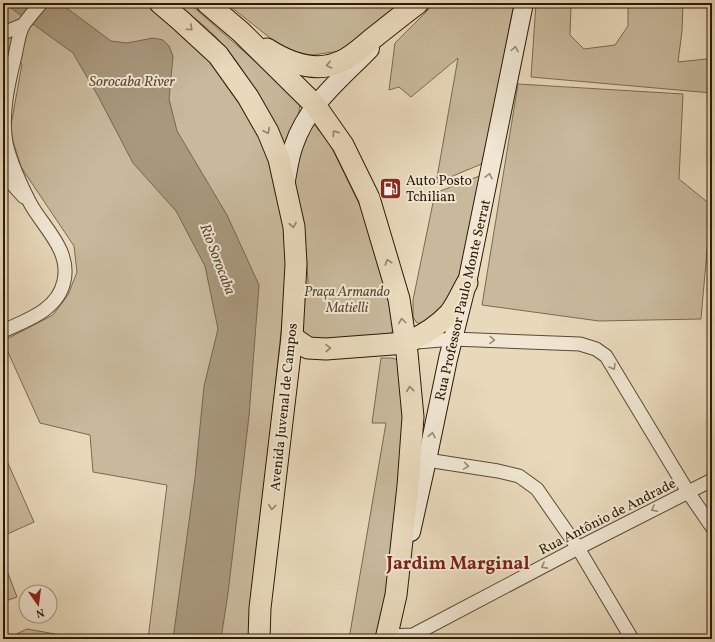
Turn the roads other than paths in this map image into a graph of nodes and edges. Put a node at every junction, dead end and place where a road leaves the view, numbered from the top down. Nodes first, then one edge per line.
1 (41, 3) edge
2 (160, 3) edge
3 (207, 3) edge
4 (418, 3) edge
5 (524, 3) edge
6 (23, 25) junction
7 (241, 32) junction
8 (3, 33) edge
9 (3, 60) edge
10 (8, 81) junction
11 (3, 94) edge
12 (315, 105) junction
13 (3, 174) edge
14 (285, 187) junction
15 (30, 202) junction
16 (467, 283) junction
17 (3, 331) edge
18 (292, 337) junction
19 (453, 339) junction
20 (406, 343) junction
21 (427, 460) junction
22 (712, 480) edge
23 (688, 492) junction
24 (712, 527) edge
25 (578, 548) junction
26 (396, 596) junction
27 (387, 638) edge
28 (259, 639) edge
29 (632, 639) edge

1 - 6 street
2 -> 14 highway, Avenida Juvenal de Campos
3 - 7 highway
4 -> 7 highway
4 - 12 main road
16 -> 5 main road, Rua Professor Paulo Monte Serrat
6 - 8 street
6 - 10 street
7 - 12 highway
9 - 10 street
10 - 11 street
10 - 15 street
12 - 14 main road
20 -> 12 highway
13 - 15 street
14 -> 18 highway, Avenida Juvenal de Campos
15 - 17 street
16 - 19 main road, Rua Professor Paulo Monte Serrat
16 - 20 highway
18 -> 20 highway
18 -> 28 highway, Avenida Juvenal de Campos
19 - 20 street
21 -> 19 main road, Rua Professor Paulo Monte Serrat
19 -> 23 street
26 -> 20 highway
21 -> 25 street
21 - 26 main road, Rua Professor Paulo Monte Serrat
22 - 23 street, Rua Antônio de Andrade
23 - 24 street
23 -> 25 street, Rua Antônio de Andrade
25 -> 27 street, Rua Antônio de Andrade
25 - 29 street
26 - 27 highway

